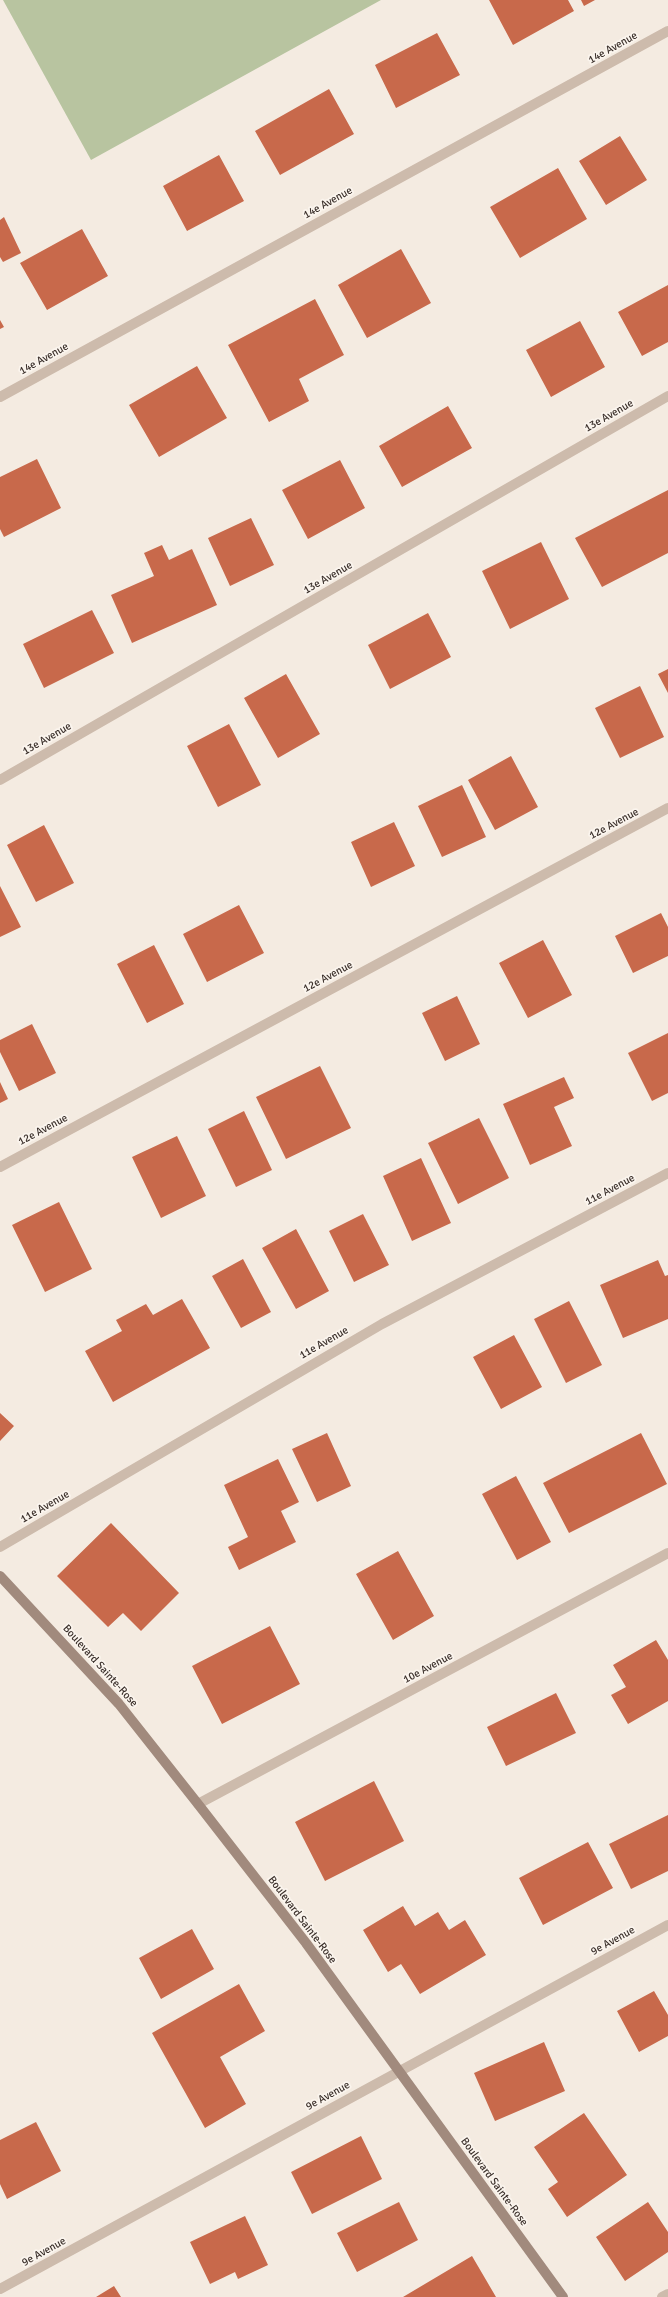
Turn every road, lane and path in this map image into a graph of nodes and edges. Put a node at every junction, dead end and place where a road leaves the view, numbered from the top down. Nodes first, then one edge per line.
1 (668, 31) edge
2 (668, 396) edge
3 (0, 397) edge
4 (0, 780) edge
5 (668, 808) edge
6 (0, 1167) edge
7 (668, 1172) edge
8 (0, 1547) edge
9 (668, 1553) edge
10 (0, 1576) edge
11 (198, 1804) junction
12 (668, 1925) edge
13 (398, 2072) junction
14 (0, 2289) edge
15 (668, 2294) edge
16 (563, 2297) edge
17 (662, 2297) edge

1 - 3 street, 14e Avenue
2 - 4 street, 13e Avenue
5 - 6 street, 12e Avenue
7 - 8 street, 11e Avenue
9 - 11 street, 10e Avenue
10 - 11 street, Boulevard Sainte-Rose
11 - 13 street, Boulevard Sainte-Rose
12 - 13 street, 9e Avenue
13 - 14 street, 9e Avenue
13 - 16 street, Boulevard Sainte-Rose
15 - 17 street

